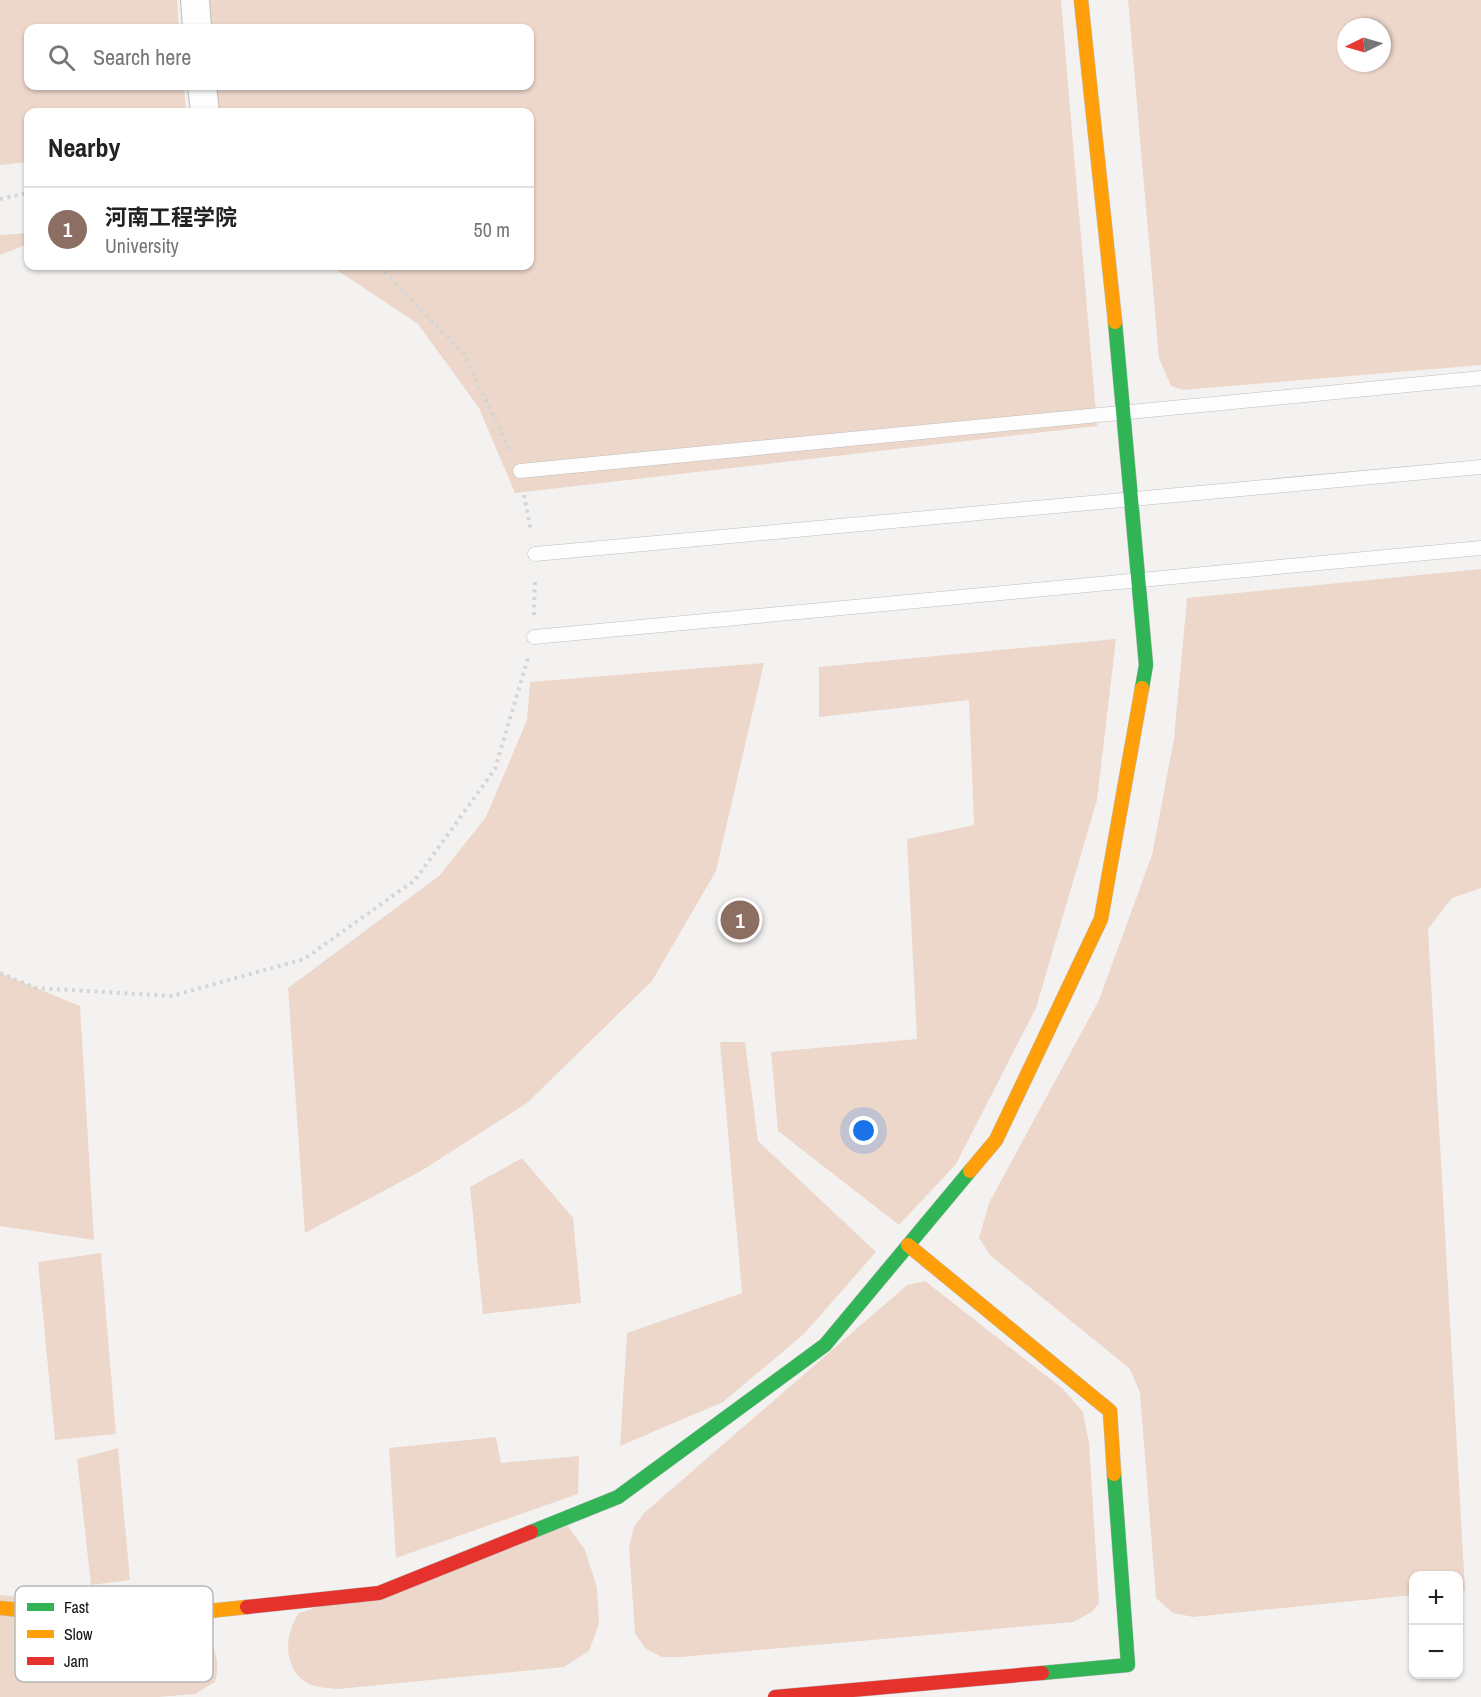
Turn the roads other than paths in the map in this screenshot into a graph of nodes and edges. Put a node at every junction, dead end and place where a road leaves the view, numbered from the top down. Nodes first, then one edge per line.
1 (195, 0) edge
2 (1081, 0) edge
3 (197, 24) edge
4 (202, 90) edge
5 (205, 108) edge
6 (1481, 378) edge
7 (1481, 467) edge
8 (520, 471) road end
9 (1481, 548) edge
10 (535, 554) road end
11 (534, 637) road end
12 (908, 1245) junction
13 (0, 1608) edge
14 (15, 1609) edge
15 (213, 1611) edge
16 (775, 1697) edge

1 - 3 street
2 - 12 street
4 - 5 street
6 - 8 lane
7 - 10 lane
9 - 11 lane
12 - 15 street
12 - 16 street
13 - 14 street

